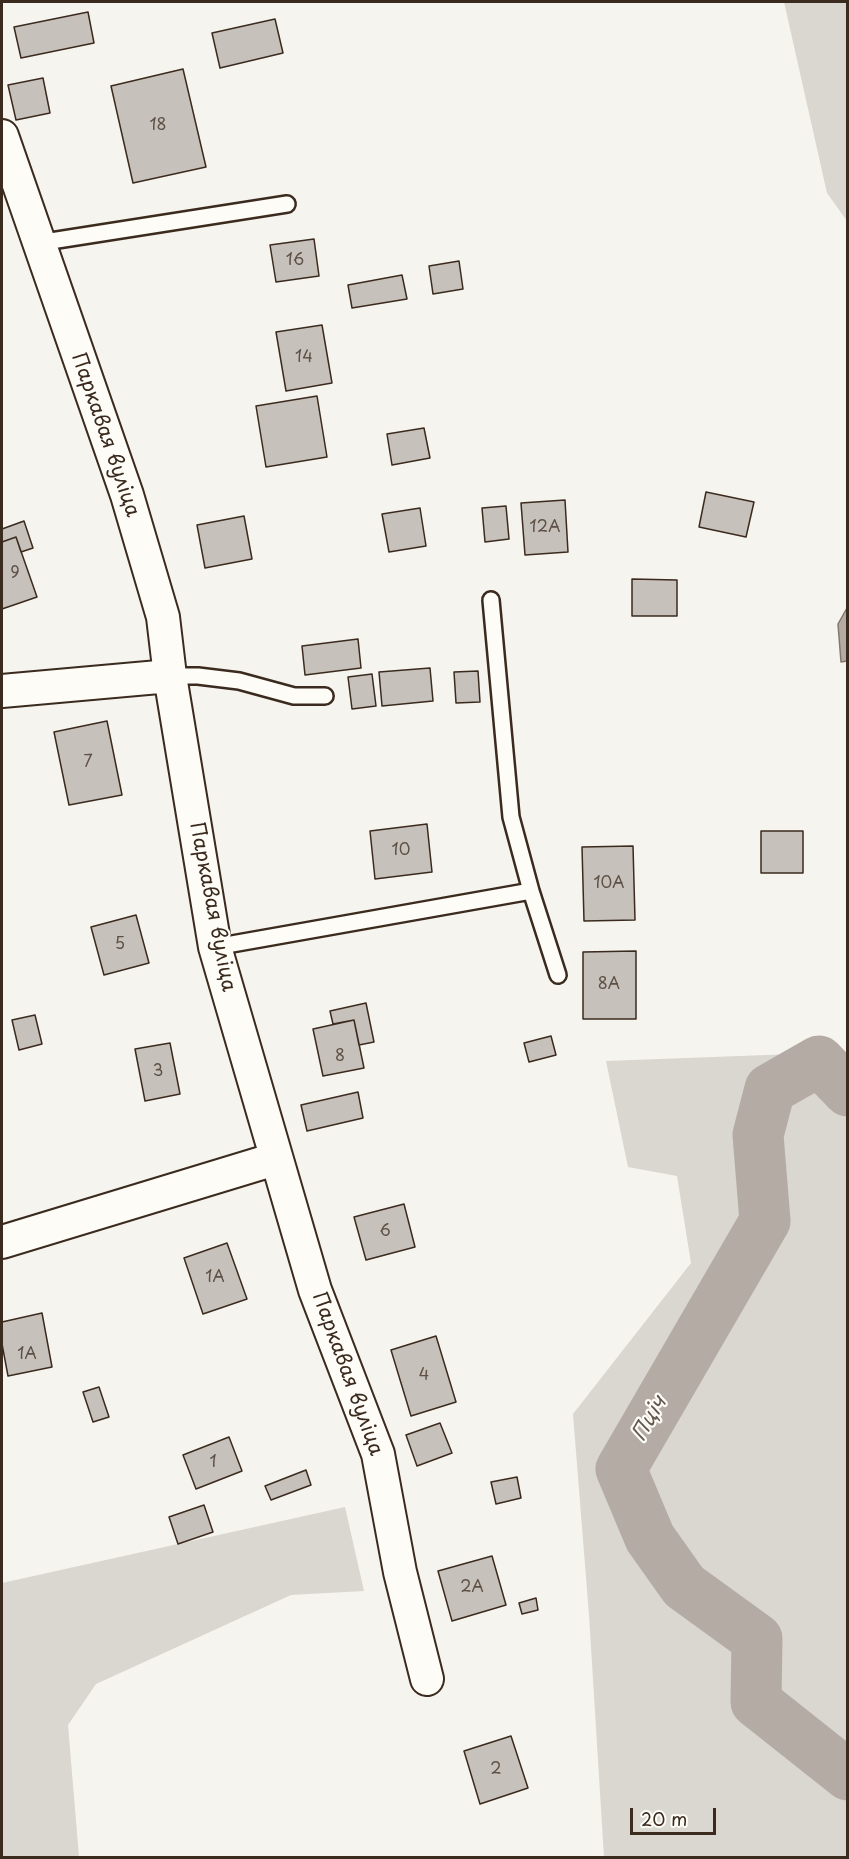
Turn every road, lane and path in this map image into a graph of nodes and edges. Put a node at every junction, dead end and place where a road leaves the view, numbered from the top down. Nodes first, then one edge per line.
1 (2, 136) edge
2 (287, 204) dead end
3 (38, 243) junction
4 (491, 600) dead end
5 (170, 676) junction
6 (2, 691) edge
7 (325, 696) dead end
8 (531, 891) junction
9 (215, 947) junction
10 (558, 975) dead end
11 (275, 1159) junction
12 (2, 1242) edge
13 (428, 1678) dead end

1 - 3 street, Паркавая вуліца
2 - 3 lane
3 - 5 street, Паркавая вуліца
4 - 8 lane
5 - 6 street
5 - 7 lane
5 - 9 street, Паркавая вуліца
8 - 9 lane
8 - 10 lane
9 - 11 street, Паркавая вуліца
11 - 12 street
11 - 13 street, Паркавая вуліца

